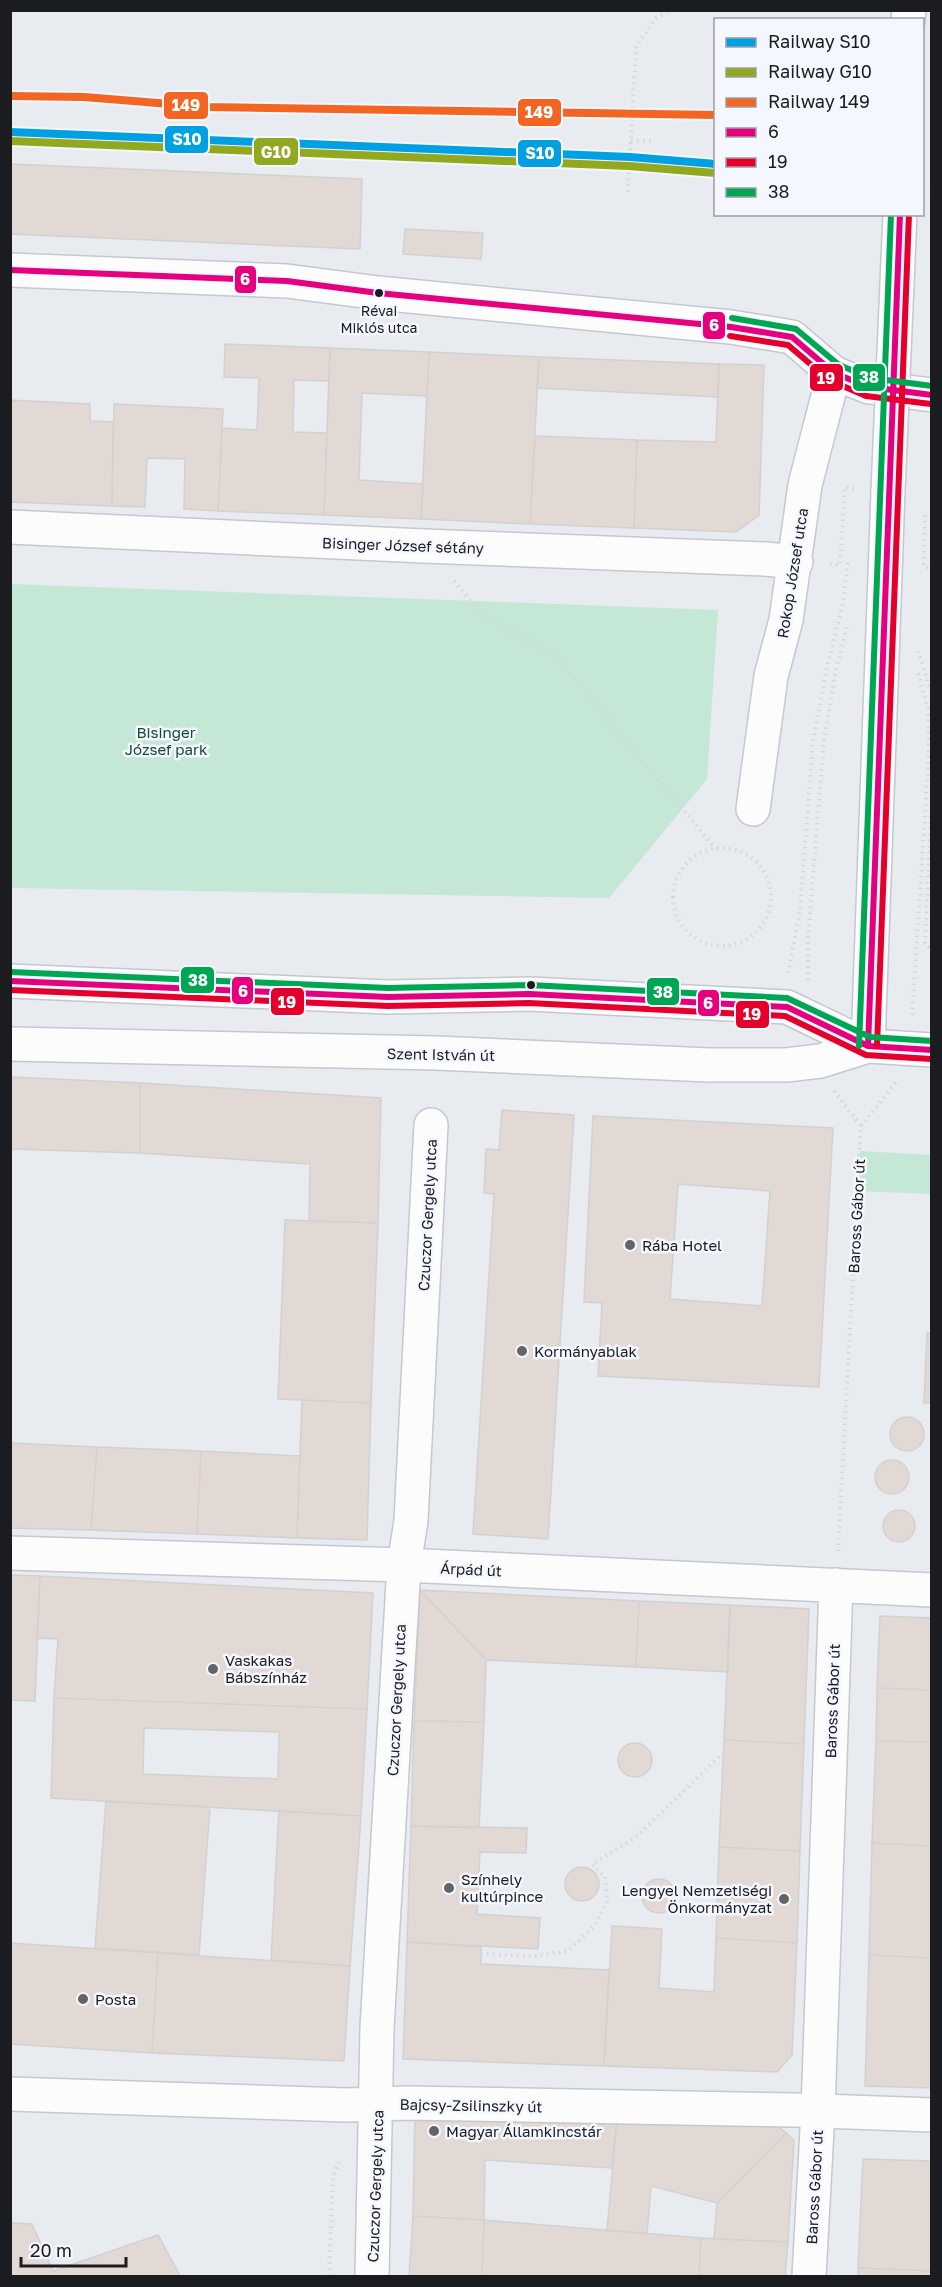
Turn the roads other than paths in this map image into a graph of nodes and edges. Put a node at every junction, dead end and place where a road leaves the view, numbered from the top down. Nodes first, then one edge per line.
1 (900, 216) edge
2 (10, 270) edge
3 (834, 373) junction
4 (932, 395) edge
5 (10, 527) edge
6 (796, 562) junction
7 (753, 809) dead end
8 (10, 981) edge
9 (10, 1044) edge
10 (868, 1046) junction
11 (932, 1050) edge
12 (431, 1125) dead end
13 (10, 1553) edge
14 (404, 1565) junction
15 (836, 1585) junction
16 (932, 1590) edge
17 (10, 2094) edge
18 (377, 2104) junction
19 (818, 2111) junction
20 (932, 2115) edge
21 (372, 2277) edge
22 (808, 2277) edge

1 - 10 street, bridge
2 - 3 street
3 - 4 street
3 - 6 street, Rokop József utca
5 - 6 street, Bisinger József sétány
6 - 7 street, Rokop József utca
8 - 10 street, Szent István út
9 - 10 street, Szent István út
10 - 11 street, Szent István út
12 - 14 street, Czuczor Gergely utca
13 - 14 street, Árpád út
14 - 15 street, Árpád út
14 - 18 street, Czuczor Gergely utca
15 - 16 street, Árpád út
15 - 19 street, Baross Gábor út
17 - 18 street, Bajcsy-Zsilinszky út
18 - 19 street, Bajcsy-Zsilinszky út
18 - 21 street, Czuczor Gergely utca
19 - 20 street, Bajcsy-Zsilinszky út
19 - 22 street, Baross Gábor út

